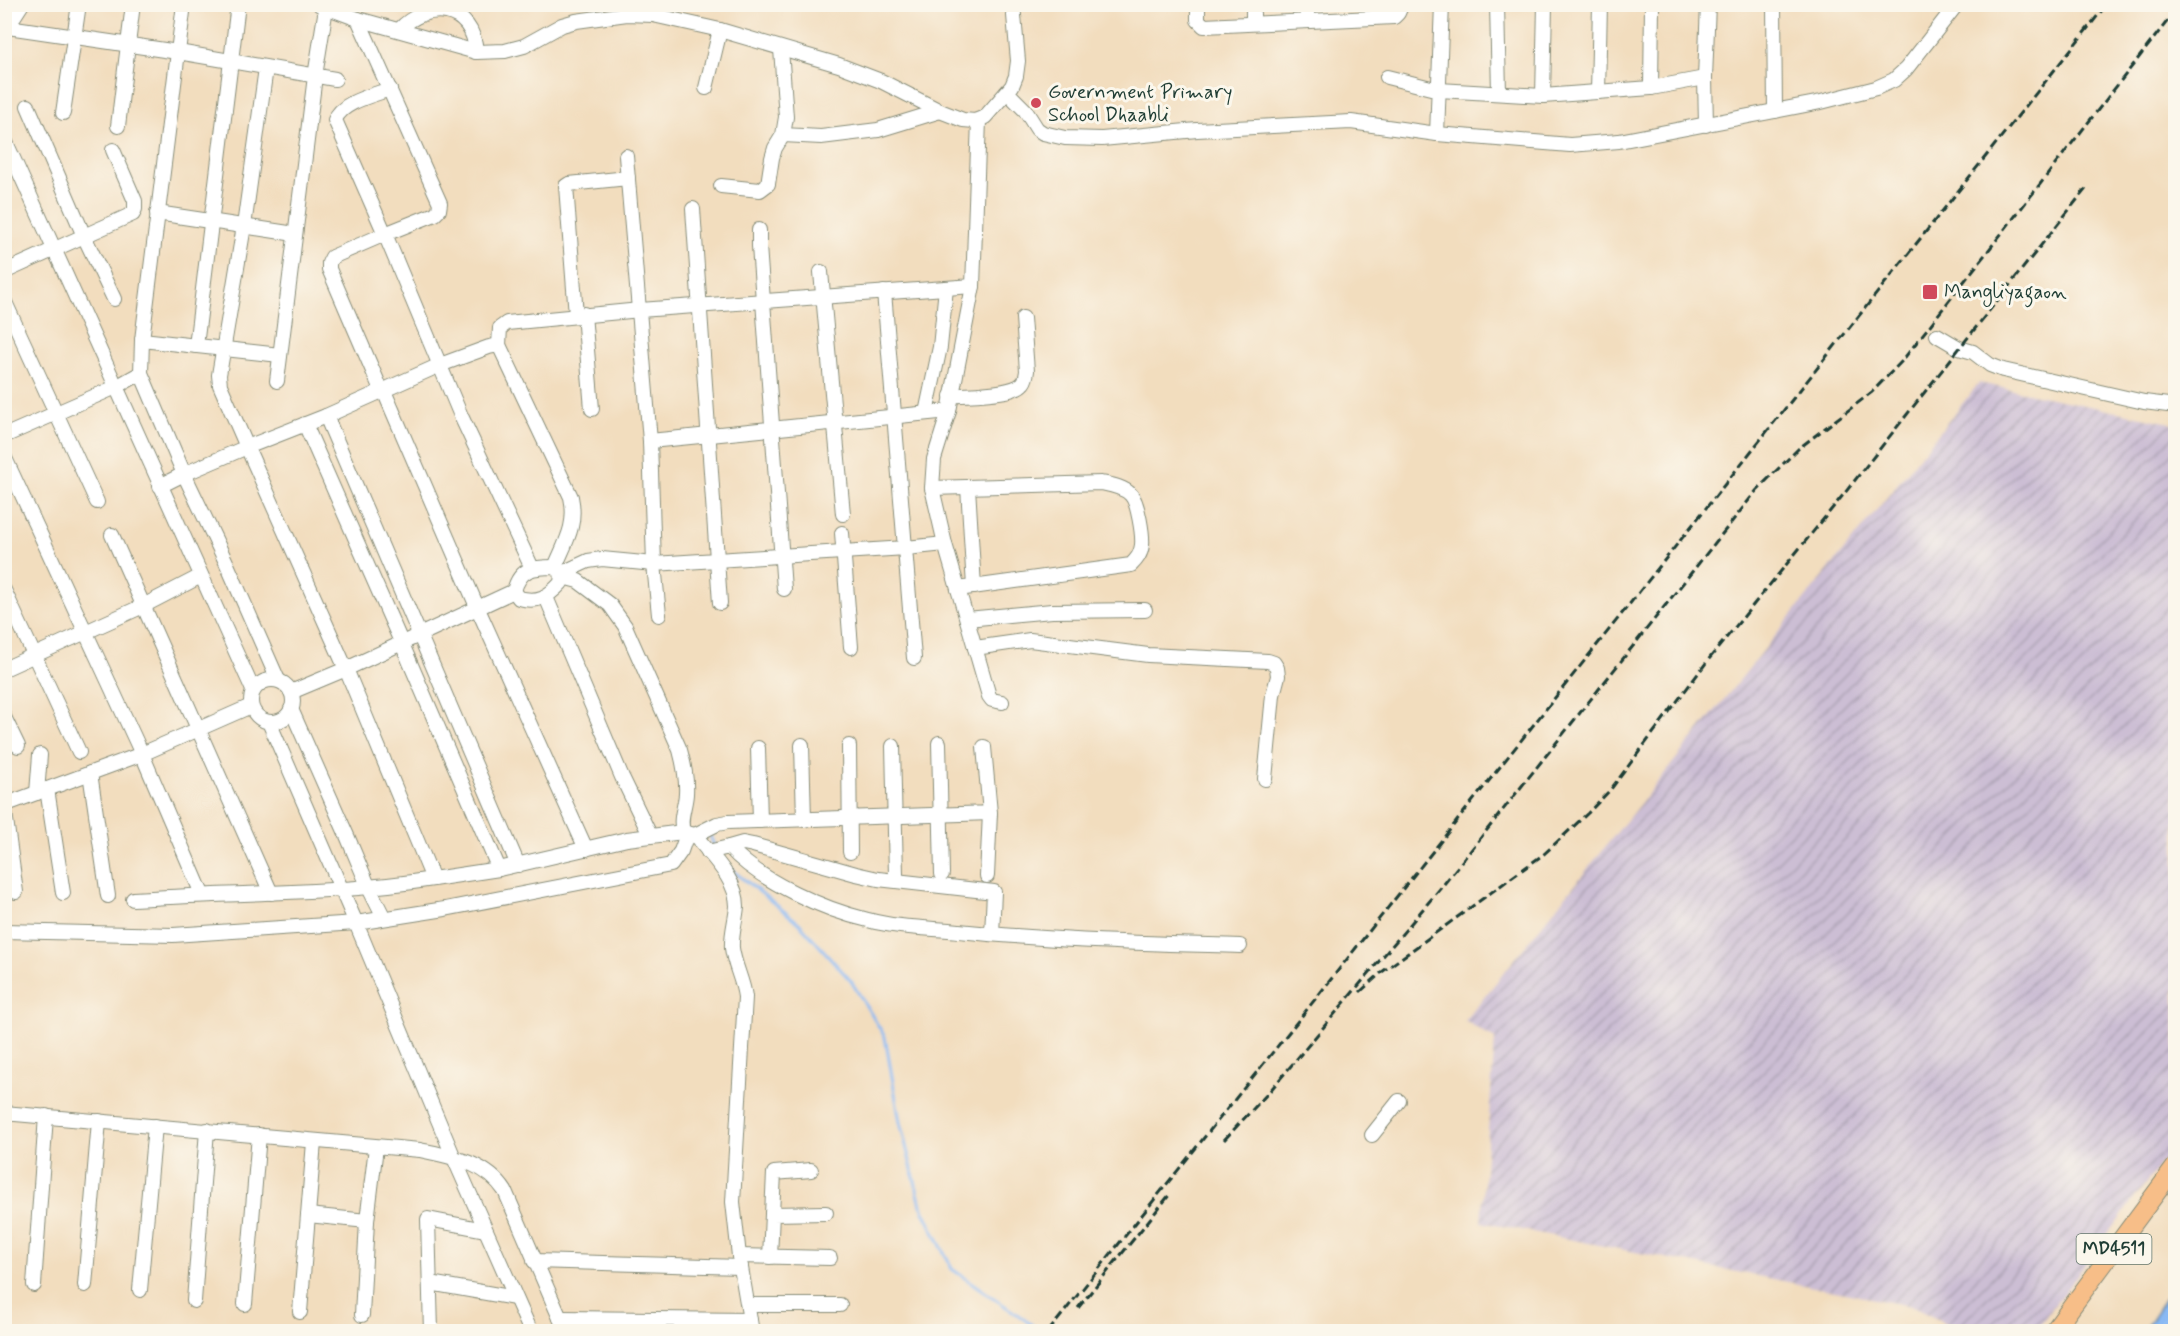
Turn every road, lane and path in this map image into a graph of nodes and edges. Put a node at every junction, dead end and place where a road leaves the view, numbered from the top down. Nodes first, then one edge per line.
1 (22, 4) edge
2 (79, 4) edge
3 (133, 4) edge
4 (184, 4) edge
5 (238, 4) edge
6 (1013, 4) edge
7 (1198, 4) edge
8 (1253, 4) edge
9 (1307, 4) edge
10 (1402, 4) edge
11 (1442, 4) edge
12 (1497, 4) edge
13 (1545, 4) edge
14 (1600, 4) edge
15 (1652, 4) edge
16 (1708, 4) edge
17 (1774, 4) edge
18 (1955, 5) edge
19 (322, 6) edge
20 (446, 6) edge
21 (1356, 11) edge
22 (358, 19) junction
23 (1307, 21) junction
24 (1253, 23) junction
25 (6, 30) edge
26 (399, 30) junction
27 (720, 30) junction
28 (75, 37) junction
29 (128, 45) junction
30 (781, 49) junction
31 (178, 52) junction
32 (476, 52) junction
33 (232, 63) junction
34 (266, 68) junction
35 (315, 76) junction
36 (1387, 77) dead end
37 (1705, 78) junction
38 (335, 79) dead end
39 (706, 88) dead end
40 (1651, 88) junction
41 (390, 89) junction
42 (1439, 90) junction
43 (1007, 92) junction
44 (1598, 92) junction
45 (1499, 93) junction
46 (1543, 96) junction
47 (28, 106) dead end
48 (940, 111) junction
49 (1775, 111) junction
50 (63, 113) dead end
51 (980, 120) junction
52 (1706, 124) junction
53 (118, 126) dead end
54 (1437, 134) junction
55 (783, 135) junction
56 (4, 138) edge
57 (113, 150) dead end
58 (626, 156) dead end
59 (628, 178) junction
60 (721, 186) dead end
61 (693, 209) dead end
62 (157, 213) junction
63 (212, 222) junction
64 (244, 226) junction
65 (759, 230) dead end
66 (295, 234) junction
67 (385, 234) junction
68 (84, 236) junction
69 (55, 250) junction
70 (4, 272) edge
71 (821, 273) dead end
72 (974, 286) junction
73 (946, 288) junction
74 (884, 292) junction
75 (822, 297) junction
76 (114, 299) dead end
77 (4, 300) edge
78 (764, 302) junction
79 (700, 306) junction
80 (640, 310) junction
81 (580, 315) junction
82 (1023, 318) dead end
83 (1936, 335) dead end
84 (500, 338) junction
85 (142, 340) junction
86 (196, 346) junction
87 (224, 349) junction
88 (280, 355) junction
89 (440, 365) junction
90 (141, 373) junction
91 (277, 381) dead end
92 (116, 387) junction
93 (383, 391) junction
94 (951, 396) junction
95 (2175, 406) edge
96 (592, 409) dead end
97 (949, 411) junction
98 (56, 413) junction
99 (926, 414) junction
100 (326, 416) junction
101 (896, 417) junction
102 (835, 422) junction
103 (305, 424) junction
104 (771, 430) junction
105 (708, 435) junction
106 (4, 436) edge
107 (650, 441) junction
108 (247, 447) junction
109 (4, 456) edge
110 (184, 474) junction
111 (160, 486) junction
112 (968, 487) junction
113 (932, 488) junction
114 (97, 502) dead end
115 (843, 514) dead end
116 (842, 533) dead end
117 (112, 535) dead end
118 (945, 544) junction
119 (906, 548) junction
120 (843, 552) junction
121 (780, 556) junction
122 (718, 561) junction
123 (654, 564) junction
124 (532, 568) junction
125 (560, 572) junction
126 (201, 576) junction
127 (974, 587) junction
128 (784, 589) dead end
129 (958, 589) junction
130 (4, 590) edge
131 (514, 591) junction
132 (546, 597) junction
133 (720, 603) dead end
134 (143, 606) junction
135 (478, 609) junction
136 (1145, 610) dead end
137 (659, 615) dead end
138 (967, 620) junction
139 (86, 633) junction
140 (420, 635) junction
141 (402, 644) junction
142 (851, 647) dead end
143 (975, 648) junction
144 (35, 654) junction
145 (914, 658) dead end
146 (4, 669) edge
147 (346, 669) junction
148 (278, 681) junction
149 (253, 690) junction
150 (291, 692) junction
151 (1002, 702) dead end
152 (251, 706) junction
153 (291, 710) junction
154 (4, 717) edge
155 (269, 722) junction
156 (198, 729) junction
157 (939, 743) dead end
158 (802, 745) dead end
159 (18, 746) dead end
160 (849, 746) dead end
161 (892, 746) dead end
162 (984, 747) dead end
163 (758, 748) dead end
164 (79, 752) dead end
165 (142, 754) junction
166 (40, 755) dead end
167 (90, 773) junction
168 (1265, 779) dead end
169 (42, 791) junction
170 (4, 805) edge
171 (990, 813) junction
172 (941, 814) junction
173 (893, 816) junction
174 (851, 818) junction
175 (804, 820) junction
176 (760, 821) junction
177 (703, 830) junction
178 (650, 835) junction
179 (586, 849) junction
180 (721, 849) junction
181 (850, 852) dead end
182 (519, 865) junction
183 (499, 869) junction
184 (942, 874) dead end
185 (896, 875) dead end
186 (987, 876) dead end
187 (433, 879) junction
188 (369, 888) junction
189 (342, 889) junction
190 (16, 892) dead end
191 (271, 892) junction
192 (63, 893) dead end
193 (202, 894) junction
194 (108, 896) dead end
195 (133, 899) dead end
196 (384, 918) junction
197 (356, 922) junction
198 (4, 931) edge
199 (992, 934) junction
200 (1240, 946) dead end
201 (1398, 1101) dead end
202 (4, 1113) edge
203 (46, 1116) junction
204 (99, 1121) junction
205 (155, 1126) junction
206 (207, 1130) junction
207 (259, 1135) junction
208 (1372, 1135) dead end
209 (314, 1142) junction
210 (376, 1147) junction
211 (454, 1158) junction
212 (2175, 1166) edge
213 (811, 1170) dead end
214 (2175, 1179) edge
215 (826, 1213) dead end
216 (772, 1214) junction
217 (308, 1215) junction
218 (367, 1221) junction
219 (485, 1230) junction
220 (770, 1257) junction
221 (830, 1258) dead end
222 (534, 1261) junction
223 (740, 1262) junction
224 (430, 1283) junction
225 (34, 1285) dead end
226 (85, 1285) dead end
227 (140, 1290) dead end
228 (515, 1298) junction
229 (194, 1301) dead end
230 (245, 1304) dead end
231 (748, 1305) junction
232 (840, 1305) dead end
233 (300, 1312) dead end
234 (362, 1315) dead end
235 (560, 1318) junction
236 (751, 1326) edge
237 (431, 1332) edge
238 (531, 1332) edge
239 (566, 1332) edge
240 (2053, 1332) edge
241 (2063, 1332) edge

1 - 25 street
2 - 28 street
3 - 29 street
4 - 31 street
5 - 33 street
6 - 43 street
7 - 24 street
8 - 24 street
9 - 23 street
10 - 21 street
11 - 42 street
12 - 45 street
13 - 46 street
14 - 44 street
15 - 40 street
16 - 37 street
17 - 49 street
18 - 49 street
19 - 22 street
19 - 35 street
20 - 26 street
20 - 32 street
21 - 23 street
22 - 26 street
22 - 41 street
23 - 24 street
25 - 28 street
26 - 32 street
27 - 30 street
27 - 32 street
27 - 39 street
28 - 29 street
28 - 50 street
29 - 31 street
29 - 53 street
30 - 48 street
30 - 55 street
31 - 33 street
31 - 62 street
33 - 34 street
33 - 63 street
34 - 35 street
34 - 64 street
35 - 38 street
35 - 66 street
36 - 42 street
37 - 40 street
37 - 52 street
40 - 44 street
41 - 67 street
41 - 67 street
42 - 45 street
42 - 54 street
43 - 51 street
43 - 54 street
44 - 46 street
45 - 46 street
47 - 68 street
48 - 51 street
48 - 55 street
49 - 52 street
51 - 72 street
52 - 54 street
55 - 60 street
56 - 69 street
57 - 68 street
58 - 59 street
59 - 80 street
59 - 81 street
61 - 79 street
62 - 63 street
62 - 85 street
63 - 64 street
63 - 86 street
64 - 66 street
64 - 87 street
65 - 78 street
66 - 88 street
67 - 89 street
67 - 93 street
68 - 69 street
68 - 76 street
69 - 70 street
69 - 92 street
71 - 75 street
72 - 73 street
72 - 94 street
73 - 74 street
73 - 99 street
74 - 75 street
74 - 101 street
75 - 78 street
75 - 102 street
77 - 98 street
78 - 79 street
78 - 104 street
79 - 80 street
79 - 105 street
80 - 81 street
80 - 107 street
81 - 84 street
81 - 96 street
82 - 94 street
83 - 95 street
84 - 89 street
84 - 125 street
85 - 86 street
85 - 90 street
86 - 87 street
87 - 88 street
87 - 108 street
88 - 91 street
89 - 93 street
89 - 124 street
90 - 92 street
90 - 110 street
92 - 98 street
92 - 111 street
93 - 100 street
93 - 135 street
94 - 97 street
97 - 99 street
97 - 113 street
98 - 106 street
98 - 114 street
99 - 101 street
100 - 103 street
100 - 140 street
101 - 102 street
101 - 119 street
102 - 104 street
102 - 115 street
103 - 108 street
103 - 141 street
104 - 105 street
104 - 121 street
105 - 107 street
105 - 122 street
107 - 123 street
108 - 110 street
108 - 147 street
109 - 139 street
110 - 111 street
110 - 148 street
111 - 126 street
112 - 113 street
112 - 127 street
112 - 127 street
113 - 118 street
116 - 120 street
117 - 134 street
118 - 119 street
118 - 129 street
119 - 120 street
119 - 145 street
120 - 121 street
120 - 142 street
121 - 122 street
121 - 128 street
122 - 123 street
122 - 133 street
123 - 125 street
123 - 137 street
124 - 125 street
124 - 131 street
125 - 132 street
125 - 177 street
126 - 134 street
126 - 149 street
127 - 129 street
129 - 138 street
130 - 144 street
131 - 132 street
131 - 135 street
132 - 178 street
134 - 139 street
134 - 156 street
135 - 140 street
135 - 179 street
136 - 138 street
138 - 143 street
139 - 144 street
139 - 165 street
140 - 141 street
140 - 182 street
141 - 147 street
141 - 183 street
143 - 151 street
143 - 168 street
144 - 146 street
144 - 164 street
147 - 150 street
147 - 187 street
148 - 149 street
148 - 150 street
149 - 152 street
150 - 153 street
152 - 155 street
152 - 156 street
153 - 155 street
153 - 188 street
154 - 159 street
155 - 189 street
156 - 165 street
156 - 191 street
157 - 172 street
158 - 175 street
160 - 174 street
161 - 173 street
162 - 171 street
163 - 176 street
165 - 167 street
165 - 193 street
166 - 169 street
167 - 169 street
167 - 194 street
169 - 170 street
169 - 192 street
170 - 190 street
171 - 172 street
171 - 186 street
172 - 173 street
172 - 184 street
173 - 174 street
173 - 185 street
174 - 175 street
174 - 181 street
175 - 176 street
176 - 177 street
177 - 178 street
177 - 180 street
177 - 180 street
177 - 196 street
178 - 179 street
179 - 182 street
180 - 199 street
180 - 199 street
180 - 223 street
182 - 183 street
183 - 187 street
187 - 188 street
188 - 189 street
188 - 196 street
189 - 191 street
189 - 197 street
191 - 193 street
193 - 195 street
196 - 197 street
197 - 198 street
197 - 211 street
199 - 200 street
201 - 208 street
202 - 203 street
203 - 204 street
203 - 225 street
204 - 205 street
204 - 226 street
205 - 206 street
205 - 227 street
206 - 207 street
206 - 229 street
207 - 209 street
207 - 230 street
209 - 210 street
209 - 217 street
210 - 211 street
210 - 218 street
211 - 219 street
211 - 222 street
212 - 240 main road, MD4511
213 - 216 street
214 - 241 main road, MD4511
215 - 216 street
216 - 220 street
217 - 218 street
217 - 233 street
218 - 234 street
219 - 224 street
219 - 228 street
220 - 221 street
220 - 223 street
222 - 223 street
222 - 235 street
223 - 231 street
224 - 228 street
224 - 237 street
228 - 238 street
231 - 232 street
231 - 236 street
235 - 236 street
235 - 239 street

